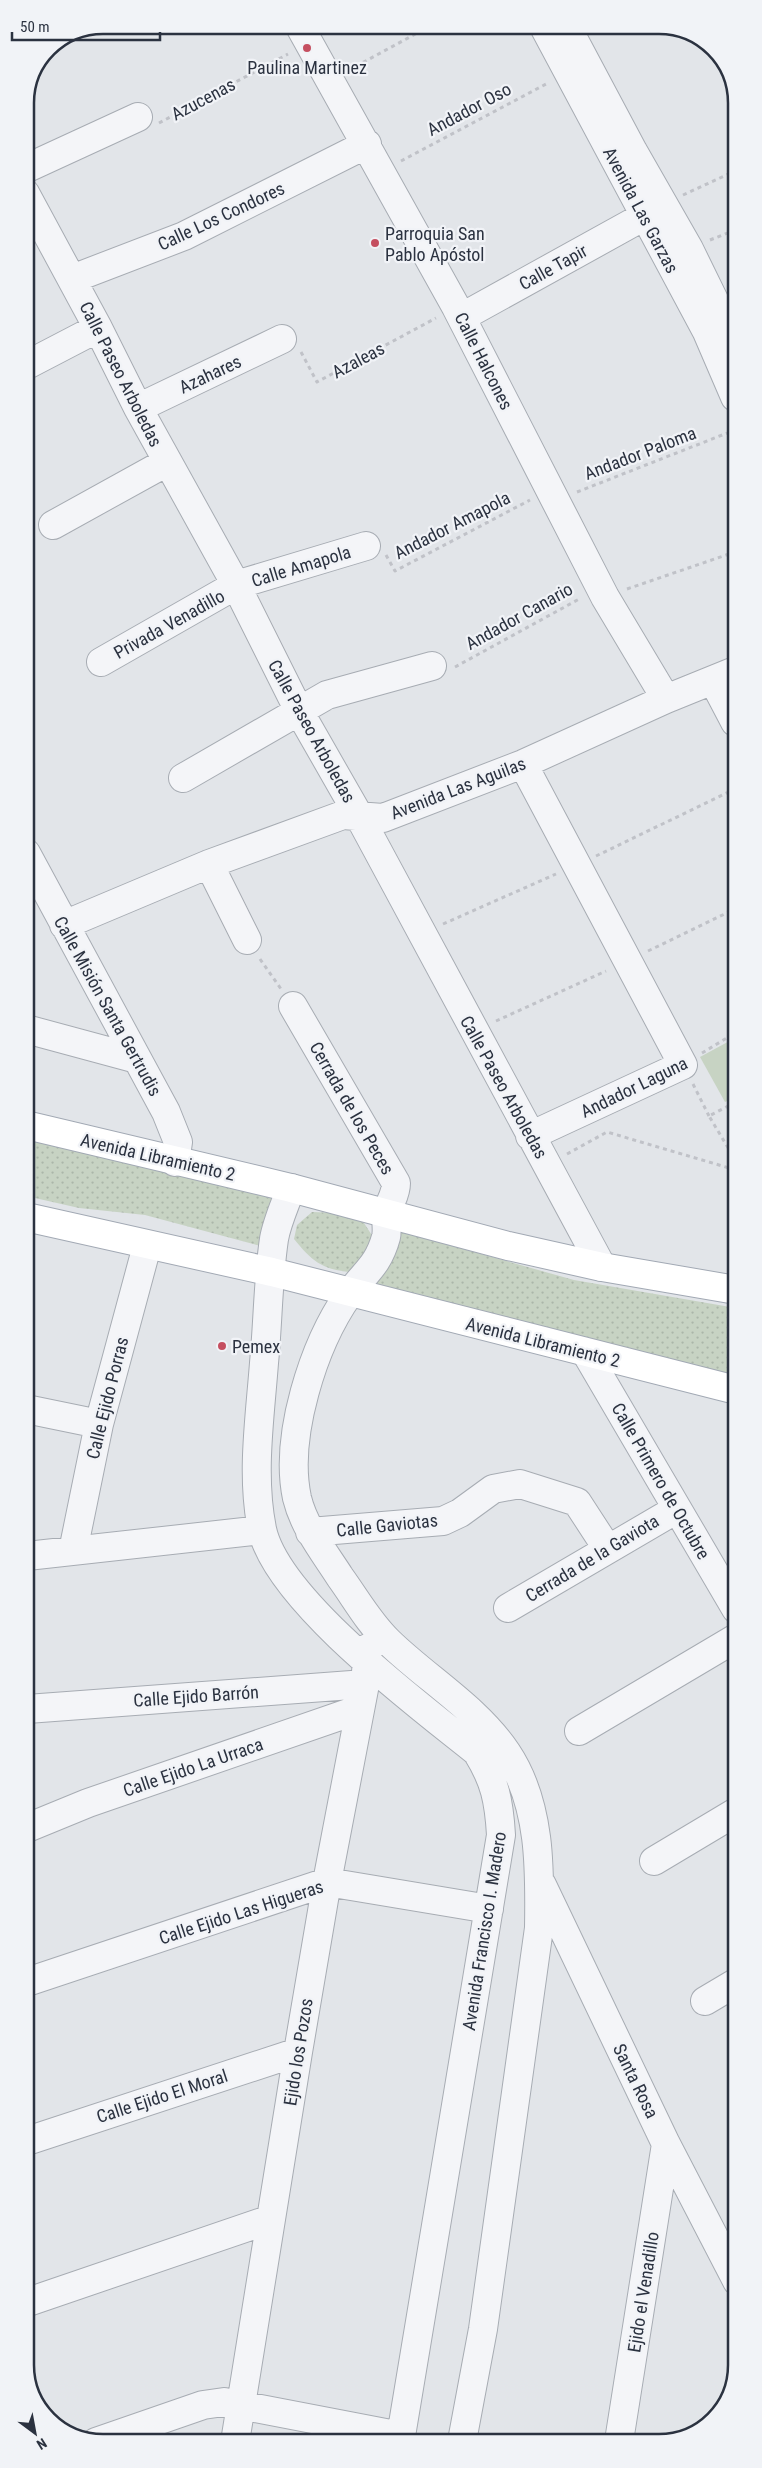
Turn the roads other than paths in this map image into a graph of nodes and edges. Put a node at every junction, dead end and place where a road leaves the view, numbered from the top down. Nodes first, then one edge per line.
1 (304, 34) edge
2 (548, 34) edge
3 (570, 34) edge
4 (138, 118) road end
5 (367, 144) junction
6 (34, 166) edge
7 (654, 211) junction
8 (34, 214) edge
9 (72, 279) junction
10 (459, 312) junction
11 (98, 328) junction
12 (282, 339) road end
13 (728, 346) edge
14 (34, 361) edge
15 (138, 408) junction
16 (167, 462) junction
17 (53, 525) dead end
18 (374, 546) road end
19 (236, 586) junction
20 (101, 662) dead end
21 (432, 666) road end
22 (724, 676) edge
23 (728, 693) edge
24 (666, 698) junction
25 (299, 711) junction
26 (523, 764) junction
27 (183, 778) dead end
28 (359, 816) junction
29 (209, 864) junction
30 (34, 868) edge
31 (64, 925) junction
32 (247, 940) road end
33 (293, 1006) road end
34 (34, 1031) edge
35 (137, 1059) junction
36 (34, 1127) edge
37 (530, 1136) junction
38 (174, 1162) junction
39 (291, 1188) junction
40 (386, 1212) junction
41 (34, 1220) edge
42 (147, 1246) junction
43 (602, 1267) junction
44 (272, 1272) junction
45 (728, 1289) edge
46 (349, 1293) junction
47 (586, 1353) junction
48 (728, 1388) edge
49 (34, 1411) edge
50 (99, 1424) junction
51 (677, 1508) junction
52 (262, 1530) junction
53 (310, 1532) junction
54 (607, 1548) junction
55 (73, 1551) junction
56 (34, 1555) edge
57 (728, 1595) edge
58 (508, 1608) dead end
59 (369, 1620) junction
60 (728, 1643) edge
61 (364, 1685) junction
62 (34, 1709) edge
63 (579, 1731) dead end
64 (728, 1817) edge
65 (34, 1825) edge
66 (654, 1861) dead end
67 (540, 1880) junction
68 (327, 1882) junction
69 (489, 1909) junction
70 (34, 1980) edge
71 (728, 1987) edge
72 (705, 2001) dead end
73 (298, 2052) junction
74 (34, 2139) edge
75 (666, 2144) junction
76 (271, 2219) junction
77 (728, 2264) edge
78 (34, 2300) edge
79 (241, 2406) junction
80 (119, 2434) edge
81 (236, 2434) edge
82 (377, 2434) edge
83 (402, 2434) edge
84 (463, 2434) edge
85 (620, 2434) edge

1 - 5 street, Calle Halcones
2 - 7 street, Avenida Las Garzas
3 - 7 street, Avenida Las Garzas
4 - 6 street
5 - 9 street, Calle Los Condores
5 - 10 street, Calle Halcones
7 - 10 street, Calle Tapir
7 - 13 street, Avenida Las Garzas
8 - 9 street, Calle Paseo Arboledas
9 - 11 street, Calle Paseo Arboledas
10 - 24 street, Calle Halcones
11 - 14 street
11 - 15 street, Calle Paseo Arboledas
12 - 15 street, Azahares
15 - 16 street, Calle Paseo Arboledas
16 - 17 street
16 - 19 street, Calle Paseo Arboledas
18 - 19 street, Calle Amapola
19 - 20 street, Privada Venadillo
19 - 25 street, Calle Paseo Arboledas
21 - 25 street
22 - 23 street
22 - 24 street, Avenida Las Aguilas
24 - 26 street, Avenida Las Aguilas
25 - 27 street
25 - 28 street, Calle Paseo Arboledas
26 - 28 street, Avenida Las Aguilas
26 - 37 street, Andador Laguna
28 - 29 street, Avenida Las Aguilas
28 - 37 street, Calle Paseo Arboledas
29 - 31 street, Avenida Las Aguilas
29 - 32 street
30 - 31 street, Calle Misión Santa Gertrudis
31 - 35 street, Calle Misión Santa Gertrudis
33 - 40 street, Cerrada de los Peces
34 - 35 street
35 - 38 street, Calle Misión Santa Gertrudis
36 - 38 main road, Avenida Libramiento 2
37 - 43 street, Calle Paseo Arboledas
38 - 39 main road, Avenida Libramiento 2
39 - 40 main road, Avenida Libramiento 2
39 - 44 street
40 - 43 main road, Avenida Libramiento 2
40 - 46 street
41 - 42 main road, Avenida Libramiento 2
42 - 44 main road, Avenida Libramiento 2
42 - 50 street, Calle Ejido Porras
43 - 45 main road, Avenida Libramiento 2
44 - 46 main road, Avenida Libramiento 2
44 - 52 street, Avenida Francisco I. Madero
46 - 47 main road, Avenida Libramiento 2
46 - 53 street, Avenida Francisco I. Madero
47 - 48 main road, Avenida Libramiento 2
47 - 51 street, Calle Primero de Octubre
49 - 50 street
50 - 55 street, Calle Ejido Porras
51 - 54 street, Cerrada de la Gaviota
51 - 57 street, Calle Primero de Octubre
52 - 55 street
52 - 61 street, Avenida Francisco I. Madero
53 - 54 street, Calle Gaviotas
53 - 59 street, Avenida Francisco I. Madero
54 - 58 street, Cerrada de la Gaviota
55 - 56 street
59 - 61 street, Ejido los Pozos
59 - 67 street, Avenida Francisco I. Madero
60 - 63 street
61 - 62 street, Calle Ejido Barrón
61 - 65 street, Calle Ejido La Urraca
61 - 68 street, Ejido los Pozos
61 - 69 street, Avenida Francisco I. Madero
64 - 66 street
67 - 75 street, Santa Rosa
67 - 84 street, Avenida Francisco I. Madero
68 - 69 street, Calle Ejido Las Higueras
68 - 70 street, Calle Ejido Las Higueras
68 - 73 street, Ejido los Pozos
69 - 83 street, Avenida Francisco I. Madero
71 - 72 street
73 - 74 street, Calle Ejido El Moral
73 - 76 street, Ejido los Pozos
75 - 77 street, Santa Rosa
75 - 85 street, Ejido el Venadillo
76 - 78 street
76 - 79 street, Ejido los Pozos
79 - 80 street
79 - 81 street, Ejido los Pozos
79 - 82 street

